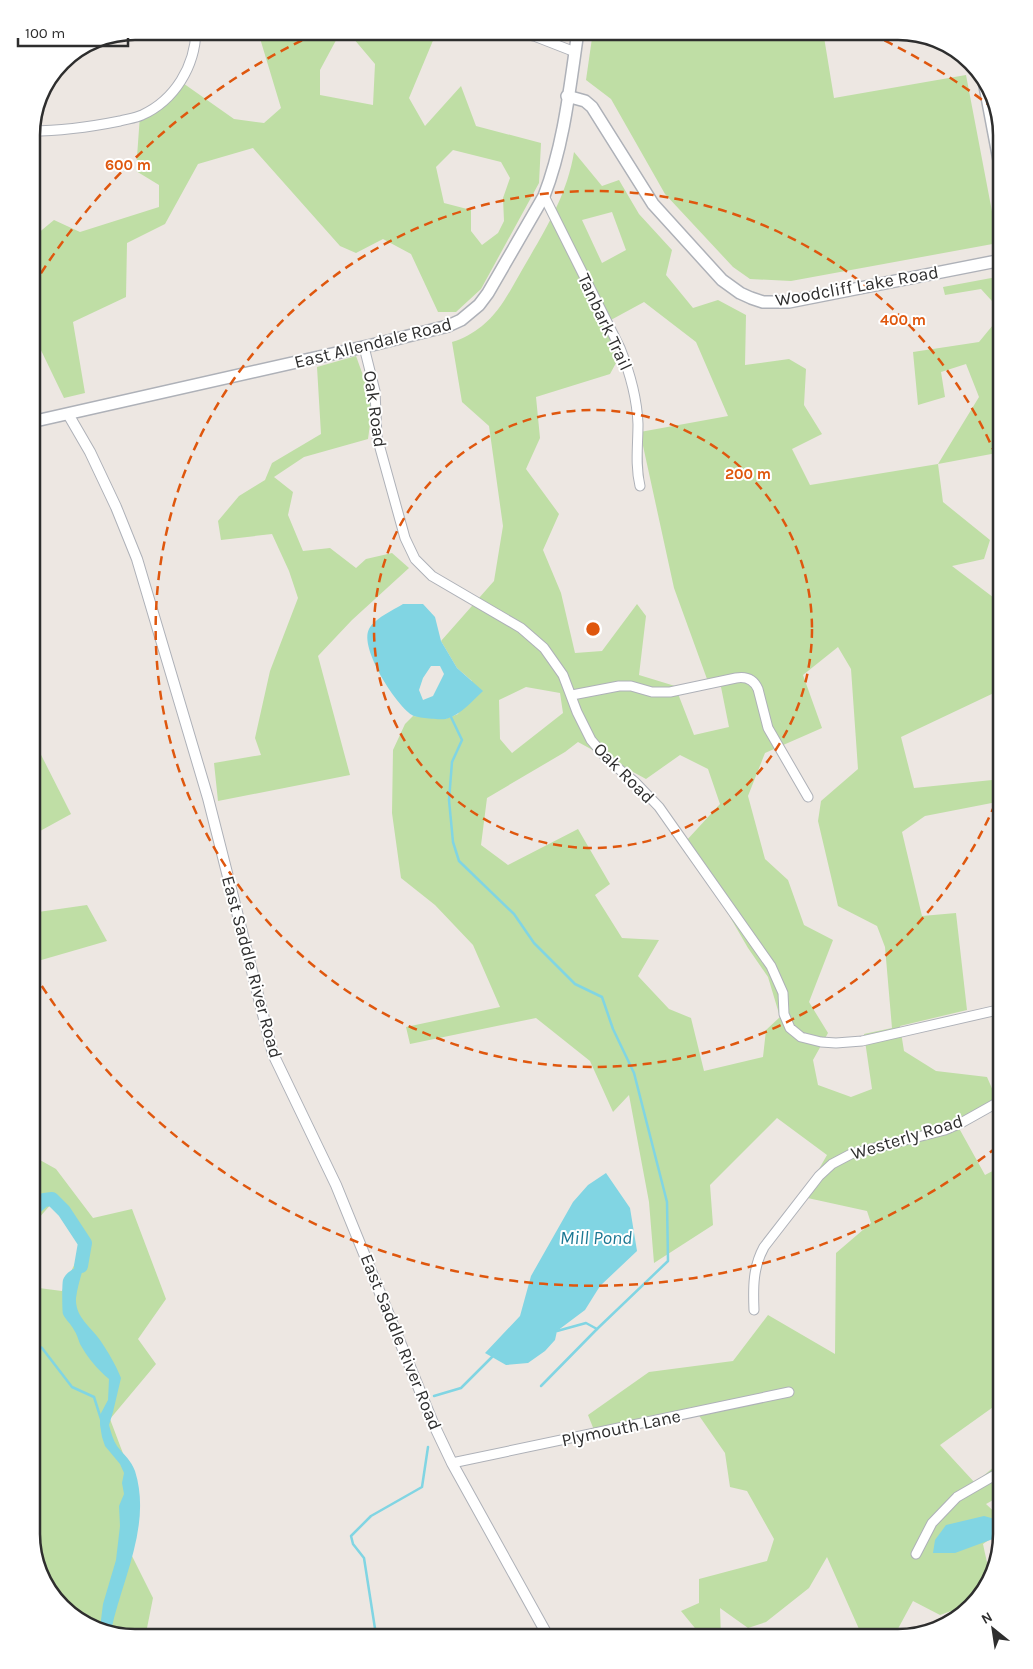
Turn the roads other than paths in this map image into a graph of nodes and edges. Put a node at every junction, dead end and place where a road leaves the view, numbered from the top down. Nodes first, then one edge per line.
1 (195, 40) edge
2 (544, 40) edge
3 (577, 40) edge
4 (575, 52) junction
5 (568, 96) junction
6 (989, 109) edge
7 (992, 123) edge
8 (40, 131) edge
9 (544, 196) junction
10 (993, 262) edge
11 (364, 347) junction
12 (68, 414) junction
13 (40, 420) edge
14 (640, 486) dead end
15 (572, 695) junction
16 (808, 798) dead end
17 (993, 1011) edge
18 (993, 1105) edge
19 (754, 1310) dead end
20 (789, 1392) dead end
21 (452, 1463) junction
22 (993, 1476) edge
23 (916, 1554) dead end
24 (544, 1629) edge

1 - 8 street
2 - 4 street
3 - 4 main road, East Allendale Road
4 - 5 main road, East Allendale Road
5 - 9 main road, East Allendale Road
5 - 10 main road, Woodcliff Lake Road
6 - 7 main road
9 - 11 main road, East Allendale Road
9 - 14 street, Tanbark Trail
11 - 12 main road, East Allendale Road
11 - 15 street, Oak Road
12 - 13 main road, East Allendale Road
12 - 21 street, East Saddle River Road
15 - 16 street
15 - 17 street, Oak Road
18 - 19 street, Westerly Road
20 - 21 street, Plymouth Lane
21 - 24 street, East Saddle River Road
22 - 23 street

